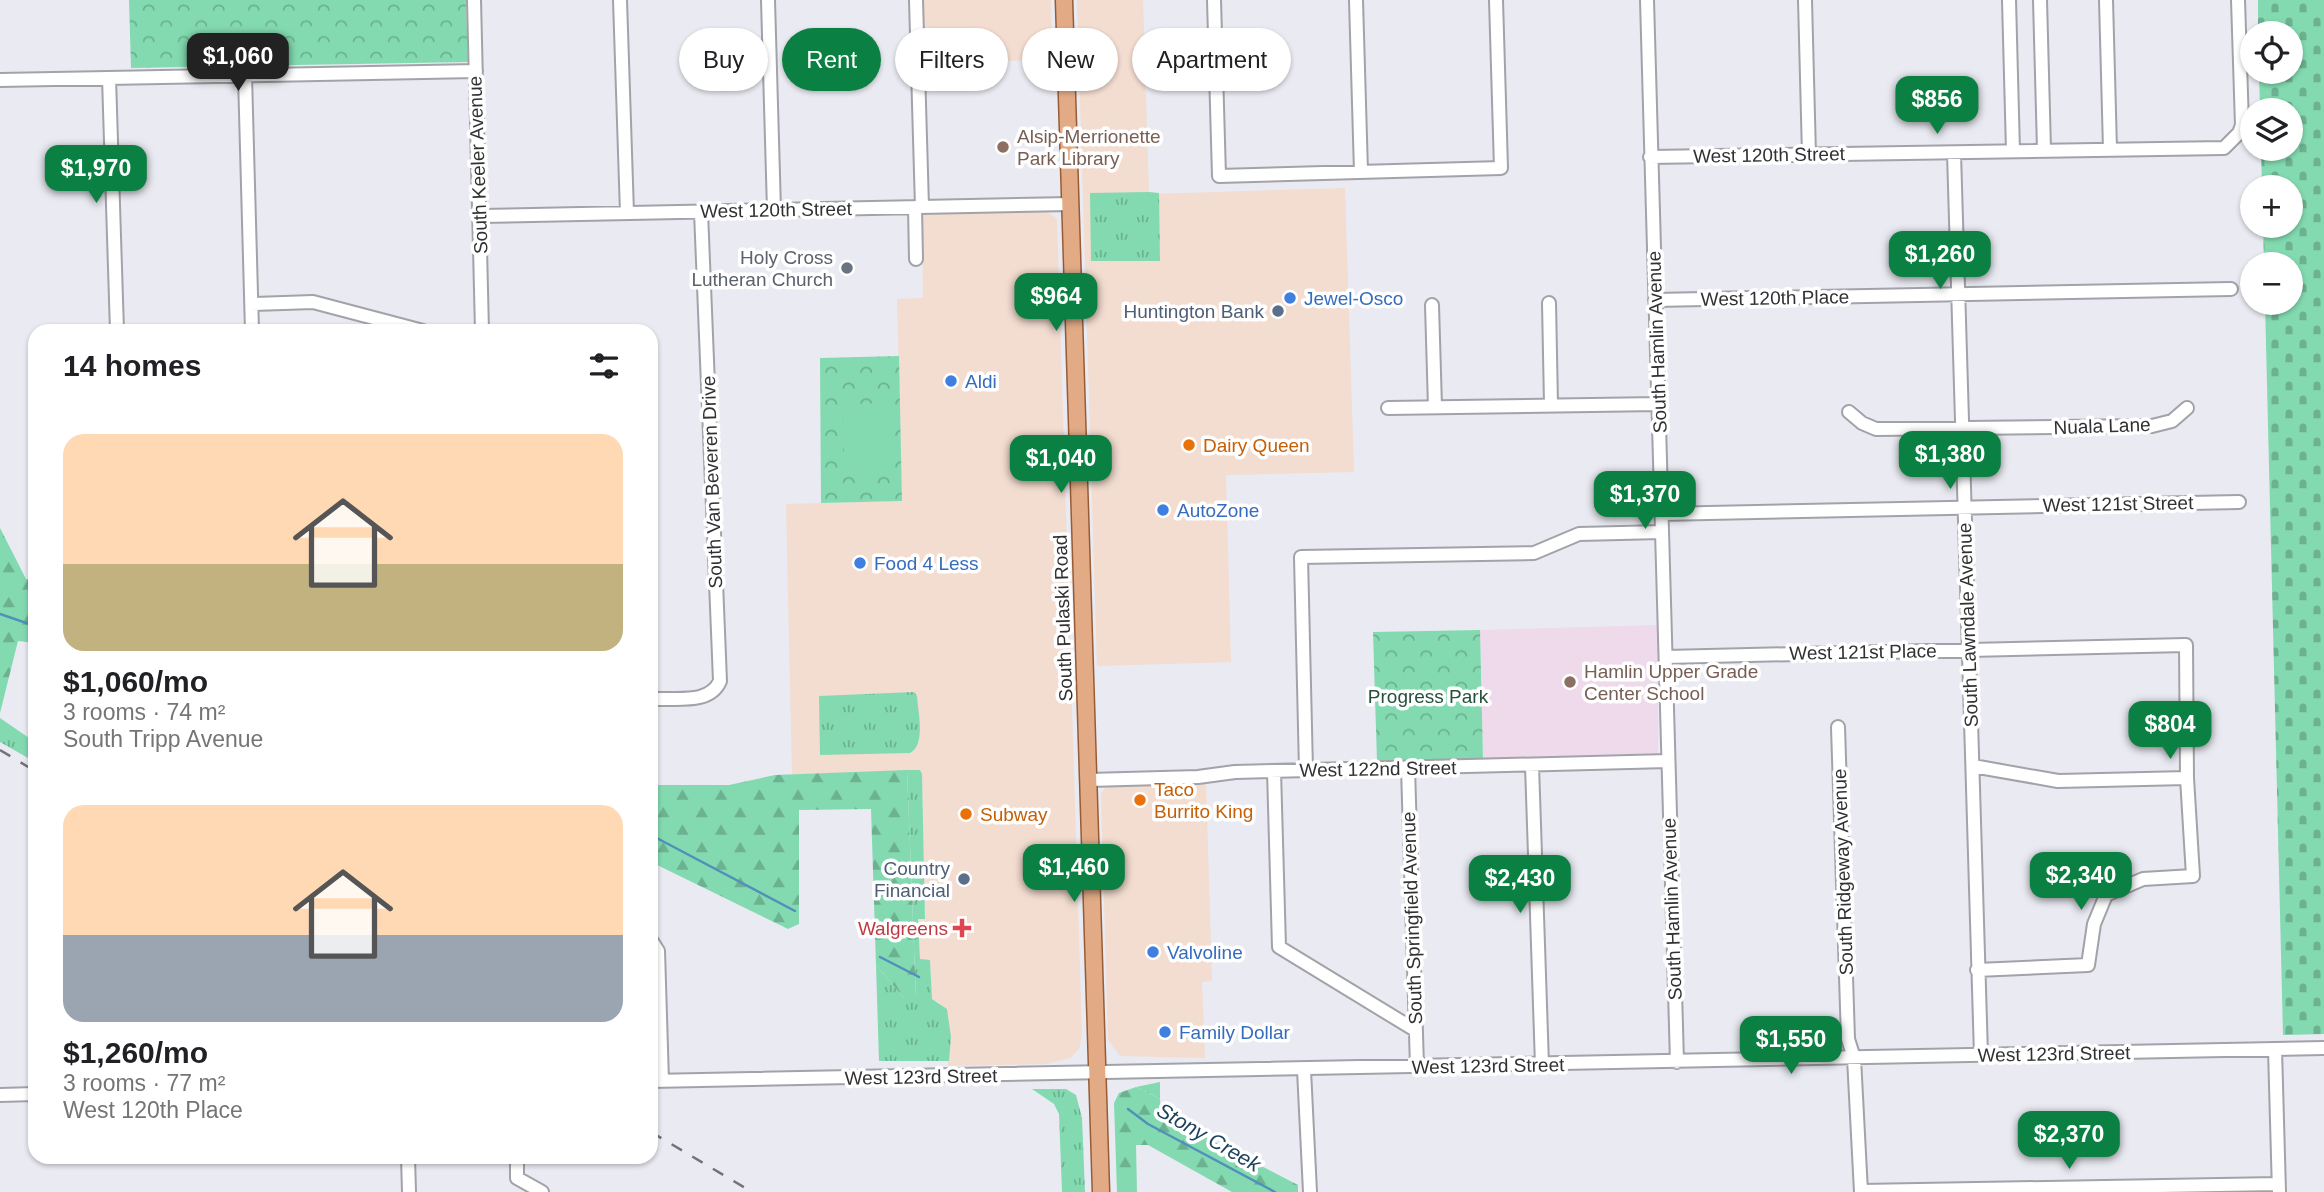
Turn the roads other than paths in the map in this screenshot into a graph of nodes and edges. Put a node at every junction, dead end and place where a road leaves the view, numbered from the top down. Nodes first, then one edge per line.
1 (474, 0) edge
2 (620, 0) edge
3 (768, 0) edge
4 (916, 0) edge
5 (1064, 0) edge
6 (1214, 0) edge
7 (1356, 0) edge
8 (1496, 0) edge
9 (1647, 0) edge
10 (1805, 0) edge
11 (2009, 0) edge
12 (2040, 0) edge
13 (2106, 0) edge
14 (2238, 0) edge
15 (476, 71) junction
16 (245, 76) junction
17 (109, 78) junction
18 (0, 80) edge
19 (2044, 149) junction
20 (2110, 149) junction
21 (2013, 151) junction
22 (1954, 153) junction
23 (1809, 155) junction
24 (1650, 158) junction
25 (1361, 172) junction
26 (1071, 204) junction
27 (919, 207) junction
28 (774, 210) junction
29 (701, 212) junction
30 (627, 213) junction
31 (481, 216) junction
32 (916, 259) dead end
33 (2231, 289) dead end
34 (1957, 294) junction
35 (1656, 300) junction
36 (1549, 303) dead end
37 (252, 304) junction
38 (1432, 305) dead end
39 (117, 324) edge
40 (253, 324) edge
41 (396, 324) edge
42 (482, 324) edge
43 (1552, 404) junction
44 (1659, 404) junction
45 (1435, 407) junction
46 (1388, 408) dead end
47 (2187, 408) dead end
48 (1849, 412) dead end
49 (1962, 429) junction
50 (2239, 502) dead end
51 (1964, 508) junction
52 (1661, 514) junction
53 (1662, 532) junction
54 (1968, 650) junction
55 (1666, 657) junction
56 (658, 697) edge
57 (1838, 727) dead end
58 (1668, 761) junction
59 (1532, 765) junction
60 (1973, 766) junction
61 (1408, 768) junction
62 (1273, 771) junction
63 (1306, 771) junction
64 (2187, 778) junction
65 (1089, 780) junction
66 (1977, 970) junction
67 (1415, 1030) junction
68 (2324, 1048) edge
69 (2275, 1049) junction
70 (1981, 1055) junction
71 (1854, 1058) junction
72 (1677, 1062) junction
73 (1542, 1065) junction
74 (1417, 1067) junction
75 (1304, 1070) junction
76 (1098, 1073) junction
77 (658, 1082) edge
78 (0, 1094) edge
79 (28, 1094) edge
80 (408, 1164) edge
81 (517, 1164) edge
82 (2278, 1188) edge
83 (2016, 1190) edge
84 (1861, 1191) edge
85 (409, 1192) edge
86 (542, 1192) edge
87 (1101, 1192) edge
88 (1310, 1192) edge

1 - 15 street, South Keeler Avenue
2 - 30 street
3 - 28 street
4 - 27 street
5 - 26 main road, South Pulaski Road
6 - 25 street
7 - 25 street
8 - 25 street
9 - 24 street, South Hamlin Avenue
10 - 23 street
11 - 21 street
12 - 19 street
13 - 20 street
14 - 20 street, West 120th Street
15 - 16 street
15 - 31 street, South Keeler Avenue
16 - 17 street
16 - 37 street
17 - 18 street
17 - 39 street
19 - 20 street, West 120th Street
19 - 21 street, West 120th Street
21 - 22 street, West 120th Street
22 - 23 street, West 120th Street
22 - 34 street, South Lawndale Avenue
23 - 24 street, West 120th Street
24 - 35 street, South Hamlin Avenue
26 - 27 street, West 120th Street
26 - 65 main road, South Pulaski Road
27 - 28 street, West 120th Street
27 - 32 street
28 - 29 street, West 120th Street
29 - 30 street, West 120th Street
29 - 56 street, South Van Beveren Drive
30 - 31 street, West 120th Street
31 - 42 street, South Keeler Avenue
33 - 34 street, West 120th Place
34 - 35 street, West 120th Place
34 - 49 street, South Lawndale Avenue
35 - 44 street, South Hamlin Avenue
36 - 43 street
37 - 40 street
37 - 41 street
38 - 45 street
43 - 44 street
43 - 45 street
44 - 52 street, South Hamlin Avenue
45 - 46 street
47 - 49 street, Nuala Lane
48 - 49 street, Nuala Lane
49 - 51 street, South Lawndale Avenue
50 - 51 street, West 121st Street
51 - 52 street, West 121st Street
51 - 54 street, South Lawndale Avenue
52 - 53 street, South Hamlin Avenue
53 - 55 street, South Hamlin Avenue
53 - 63 street
54 - 55 street, West 121st Place
54 - 60 street, South Lawndale Avenue
54 - 64 street, West 121st Place
55 - 58 street, South Hamlin Avenue
57 - 71 street, South Ridgeway Avenue
58 - 59 street, West 122nd Street
58 - 72 street, South Hamlin Avenue
59 - 61 street, West 122nd Street
59 - 73 street
60 - 64 street
60 - 66 street, South Lawndale Avenue
61 - 63 street, West 122nd Street
61 - 67 street, South Springfield Avenue
62 - 63 street, West 122nd Street
62 - 65 street, West 122nd Street
62 - 67 street
64 - 66 street
65 - 76 main road, South Pulaski Road
66 - 70 street, South Lawndale Avenue
67 - 74 street, South Springfield Avenue
68 - 69 street, West 123rd Street
69 - 70 street, West 123rd Street
69 - 82 street
70 - 71 street, West 123rd Street
71 - 72 street, West 123rd Street
71 - 84 street, South Ridgeway Avenue
72 - 73 street, West 123rd Street
73 - 74 street, West 123rd Street
74 - 75 street, West 123rd Street
75 - 76 street, West 123rd Street
75 - 88 street
76 - 77 street, West 123rd Street
76 - 87 main road, South Pulaski Road
78 - 79 street
80 - 85 street
81 - 86 street
82 - 83 street
83 - 84 street

